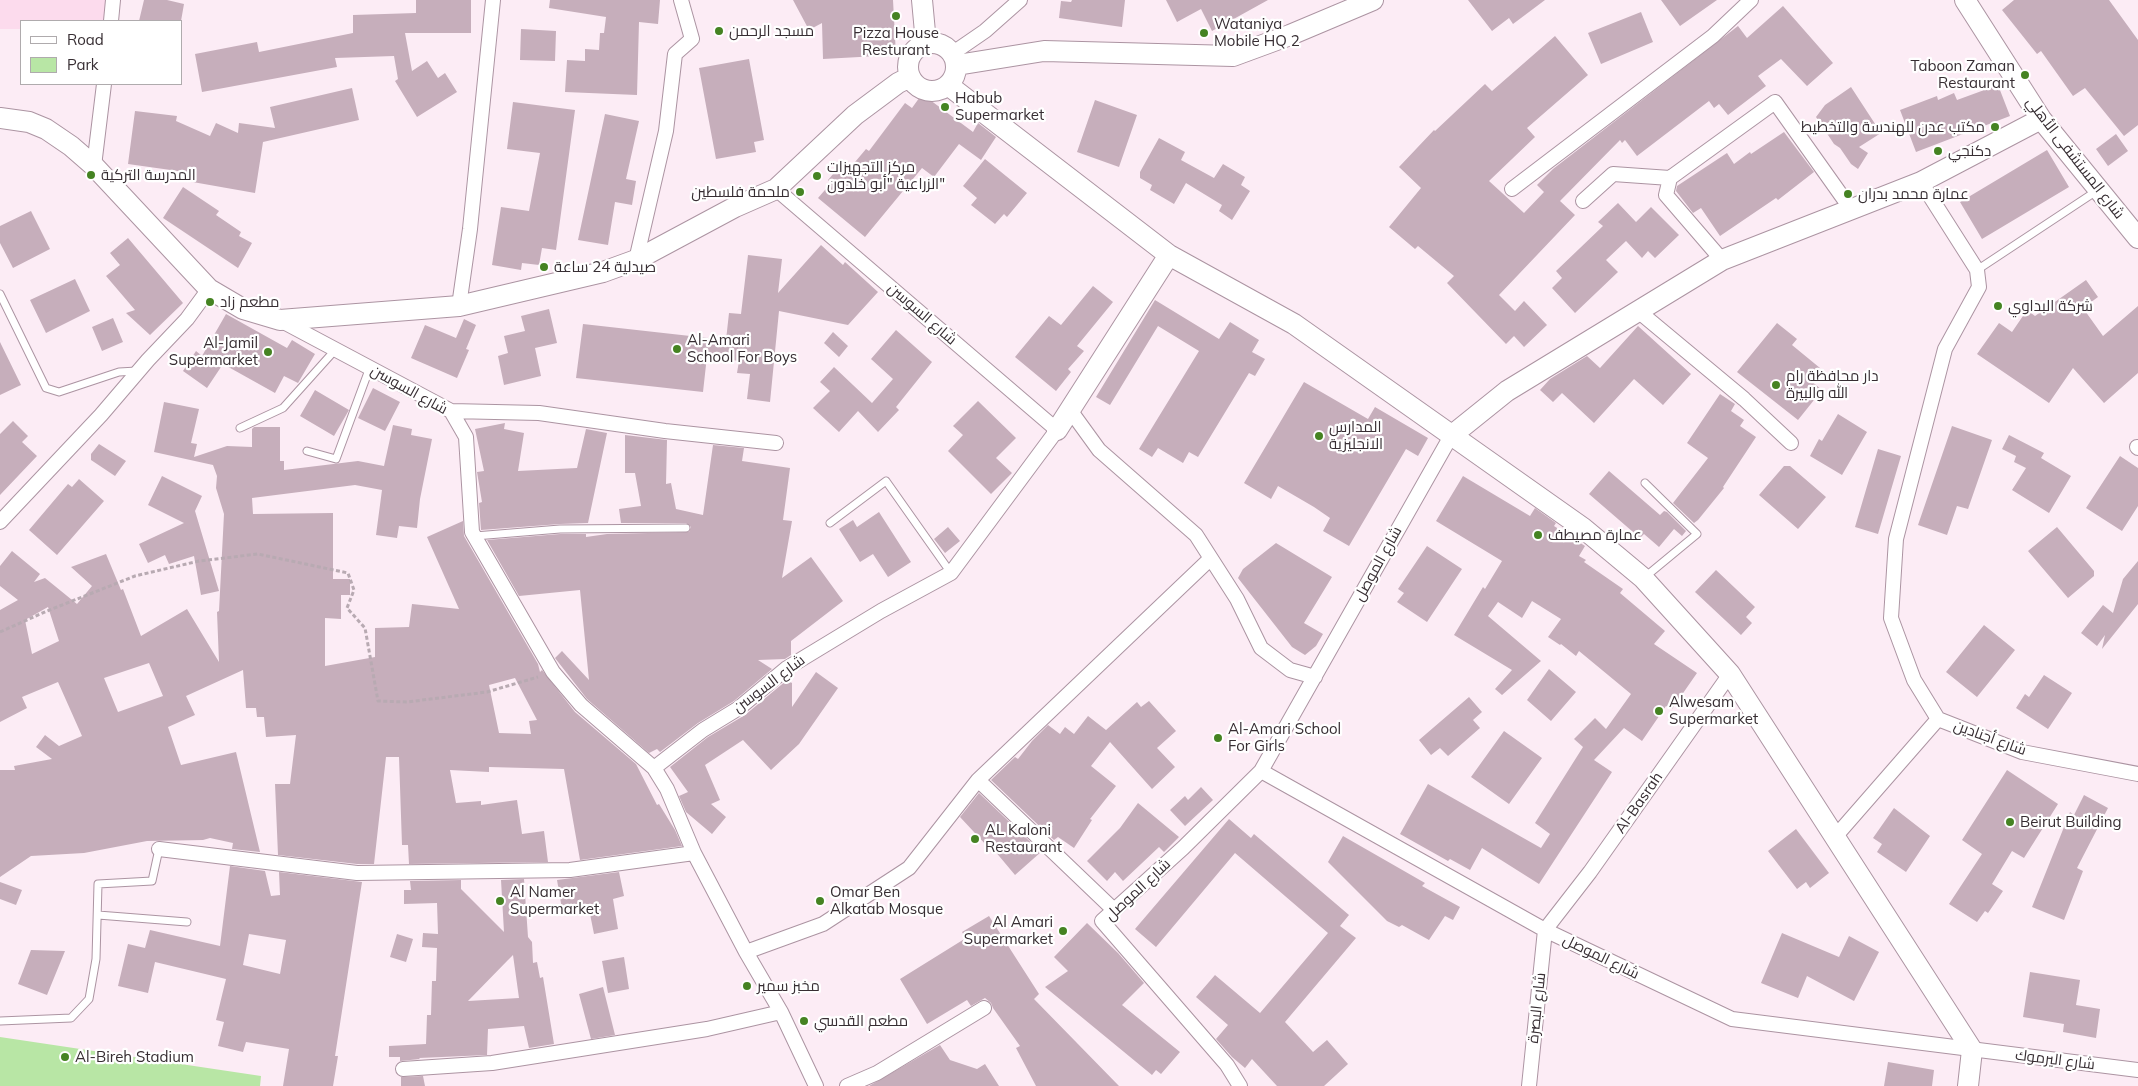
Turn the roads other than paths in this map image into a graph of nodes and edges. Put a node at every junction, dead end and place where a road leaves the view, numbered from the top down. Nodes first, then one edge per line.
1 (113, 0) edge
2 (493, 0) edge
3 (681, 0) edge
4 (922, 0) edge
5 (1020, 0) edge
6 (1372, 0) edge
7 (1751, 0) edge
8 (1965, 0) edge
9 (111, 20) edge
10 (926, 44) junction
11 (954, 59) junction
12 (910, 77) junction
13 (104, 85) edge
14 (948, 85) junction
15 (0, 118) edge
16 (2041, 119) junction
17 (94, 166) junction
18 (1670, 178) junction
19 (1921, 182) junction
20 (1512, 188) dead end
21 (776, 189) junction
22 (2098, 190) junction
23 (1583, 201) dead end
24 (1851, 209) junction
25 (2138, 238) edge
26 (1169, 255) junction
27 (636, 260) junction
28 (1722, 260) junction
29 (1977, 270) junction
30 (209, 289) junction
31 (0, 294) edge
32 (459, 306) junction
33 (1637, 310) junction
34 (280, 320) junction
35 (336, 350) junction
36 (370, 367) junction
37 (138, 372) junction
38 (1070, 410) junction
39 (451, 411) junction
40 (240, 428) dead end
41 (1057, 430) junction
42 (1451, 436) junction
43 (776, 443) dead end
44 (1791, 443) dead end
45 (308, 451) dead end
46 (1645, 484) dead end
47 (0, 522) edge
48 (830, 523) dead end
49 (686, 528) dead end
50 (475, 536) junction
51 (1210, 559) junction
52 (952, 573) junction
53 (1643, 578) junction
54 (1730, 674) junction
55 (1315, 677) junction
56 (1938, 719) junction
57 (654, 768) junction
58 (1261, 771) junction
59 (2138, 774) edge
60 (978, 780) junction
61 (1835, 837) junction
62 (159, 849) joint
63 (694, 853) junction
64 (1114, 910) junction
65 (98, 915) junction
66 (187, 922) dead end
67 (1544, 930) junction
68 (746, 952) junction
69 (984, 1008) dead end
70 (781, 1012) junction
71 (0, 1021) edge
72 (1972, 1050) junction
73 (403, 1070) dead end
74 (2138, 1070) edge
75 (816, 1086) edge
76 (847, 1086) edge
77 (1240, 1086) edge
78 (1529, 1086) edge
79 (1968, 1086) edge

1 - 9 street
2 - 32 street
3 - 27 street
4 - 10 street
5 - 11 street
6 - 11 street
7 - 20 street
8 - 16 street, شارع المستشفى الأهلي
10 - 11 street
10 - 12 street
11 - 14 street
12 - 14 street
12 - 21 street
13 - 17 street
14 - 26 street
15 - 17 street
16 - 19 street
16 - 22 street, شارع المستشفى الأهلي
17 - 30 street
18 - 23 street
18 - 24 street
18 - 28 street
19 - 24 street
19 - 29 street
21 - 27 street
21 - 41 street, شارع السوسن
22 - 25 street, شارع المستشفى الأهلي
22 - 29 lane
24 - 28 street
26 - 38 street
26 - 42 street
27 - 32 street
28 - 33 street
29 - 56 street
30 - 34 street
30 - 37 street
31 - 37 lane
32 - 34 street
33 - 42 street
33 - 44 street
34 - 35 street, شارع السوسن
35 - 36 street, شارع السوسن
35 - 40 lane
36 - 39 street, شارع السوسن
36 - 45 lane
37 - 47 street
38 - 41 street
38 - 51 street
39 - 43 street
39 - 50 street, شارع السوسن
41 - 52 street, شارع السوسن
42 - 53 street
42 - 55 street, شارع الموصل
46 - 53 lane
48 - 52 lane
49 - 50 lane
50 - 57 street, شارع السوسن
51 - 55 street
51 - 60 street
52 - 57 street, شارع السوسن
53 - 54 street
54 - 61 street
54 - 67 street, Al-Basrah
55 - 58 street, شارع الموصل
56 - 59 street, شارع أجنادين
56 - 61 street, شارع أجنادين
57 - 63 street
58 - 64 street, شارع الموصل
58 - 67 street, شارع الموصل
60 - 64 street
60 - 68 street
61 - 72 street
62 - 63 street
62 - 65 lane
63 - 68 street
64 - 77 street, شارع الموصل
65 - 66 lane
65 - 71 lane
67 - 72 street, شارع الموصل
67 - 78 street, شارع البصرة
68 - 70 street
69 - 76 street
70 - 73 street
70 - 75 street
72 - 74 street, شارع اليرموك
72 - 79 street

